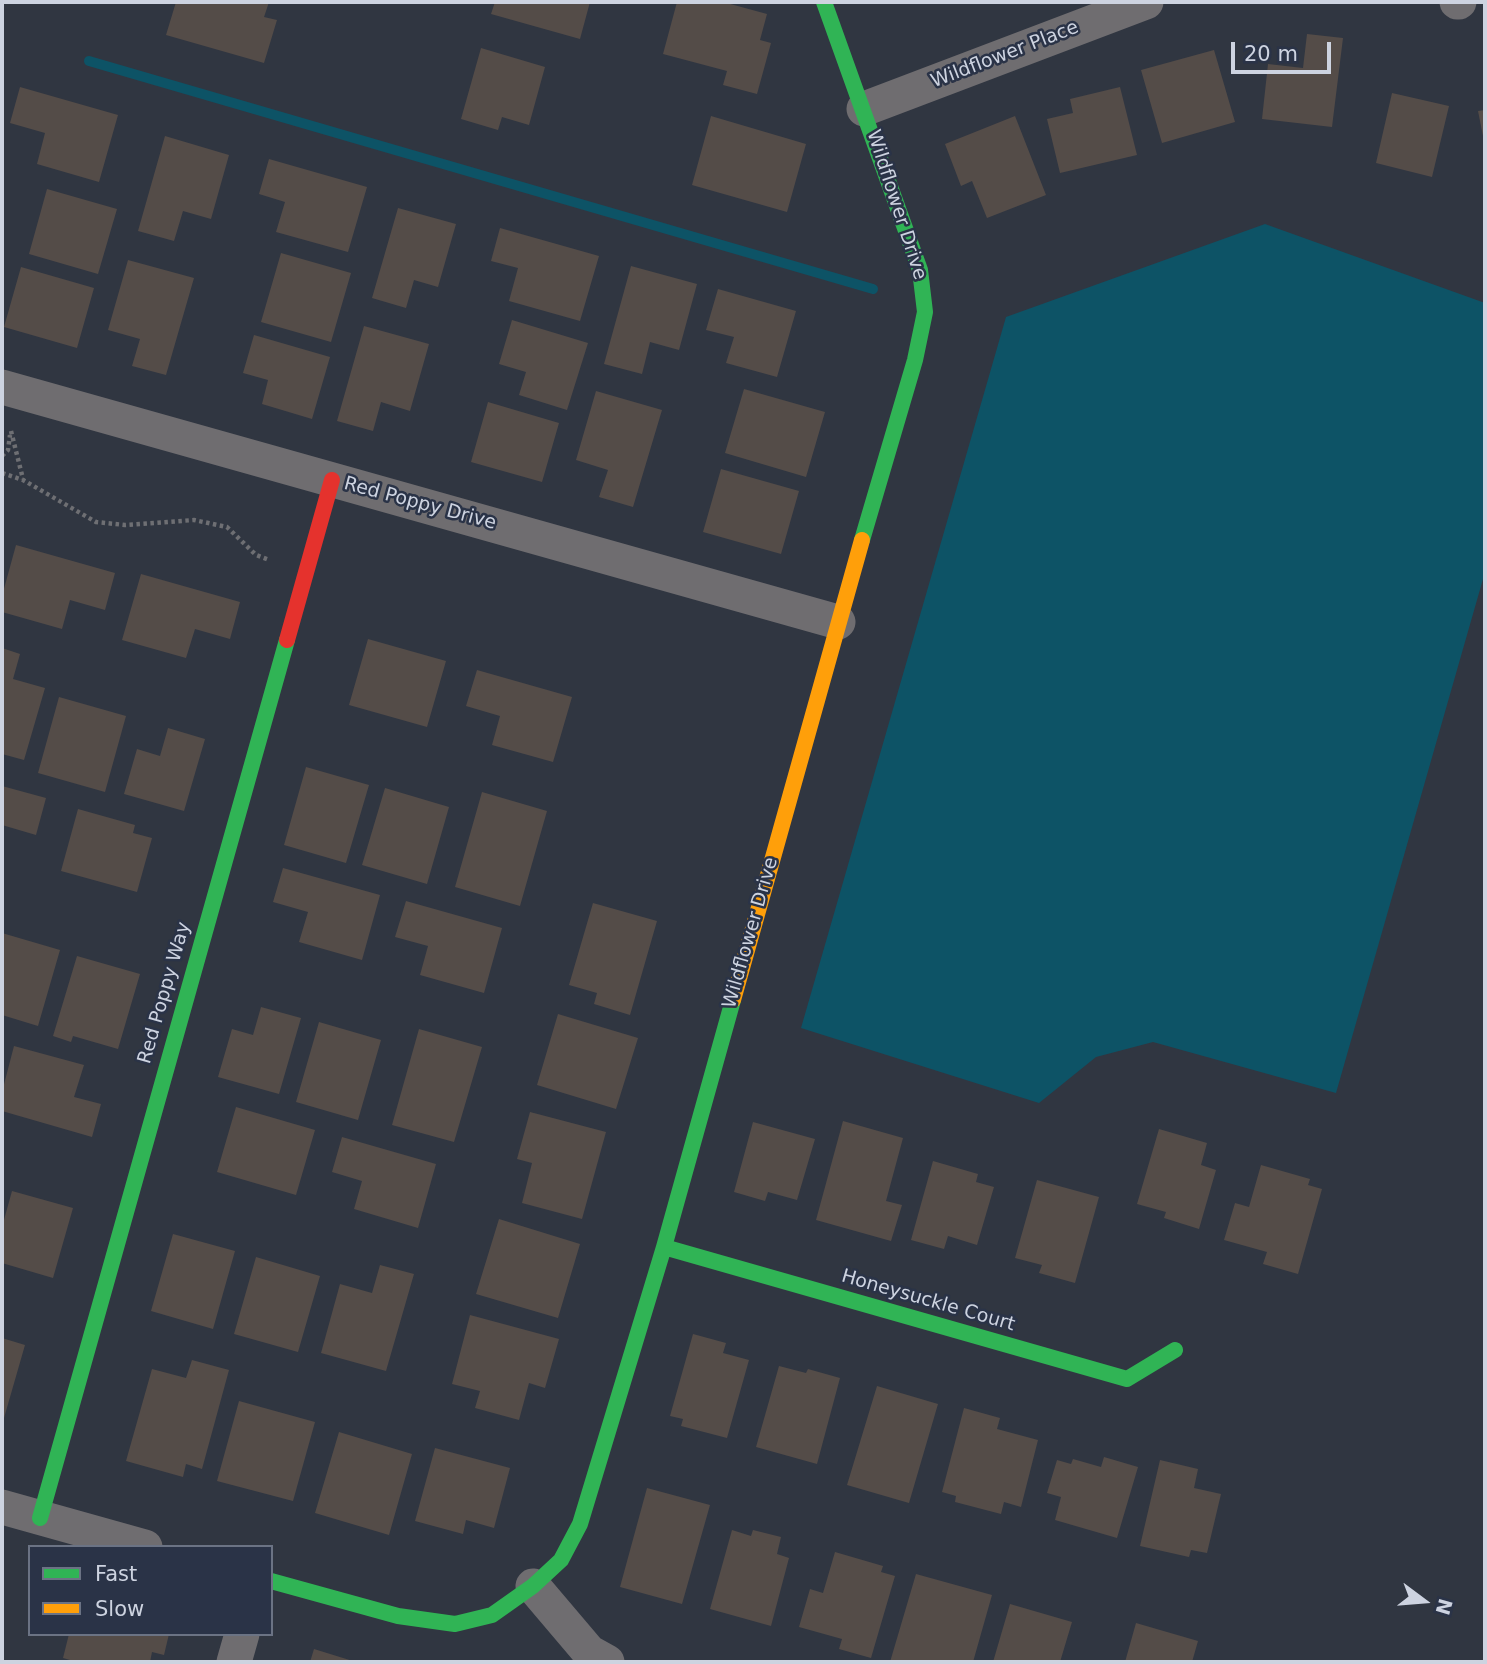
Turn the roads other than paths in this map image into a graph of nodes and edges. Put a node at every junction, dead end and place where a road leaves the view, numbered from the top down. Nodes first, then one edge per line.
1 (824, 2) edge
2 (1146, 2) edge
3 (864, 109) junction
4 (2, 387) edge
5 (332, 480) junction
6 (838, 622) junction
7 (664, 1247) junction
8 (1175, 1350) dead end
9 (2, 1507) edge
10 (40, 1518) junction
11 (138, 1545) edge
12 (273, 1582) edge
13 (533, 1586) junction
14 (241, 1636) edge
15 (234, 1662) edge
16 (607, 1662) edge

1 - 3 street, Wildflower Drive
2 - 3 street, Wildflower Place
3 - 6 street, Wildflower Drive
4 - 5 street, Red Poppy Drive
5 - 6 street, Red Poppy Drive
5 - 10 street, Red Poppy Way
6 - 7 street, Wildflower Drive
7 - 8 street, Honeysuckle Court
7 - 13 street, Wildflower Drive
9 - 10 street
10 - 11 street
12 - 13 street, Wildflower Drive
13 - 16 street
14 - 15 street

